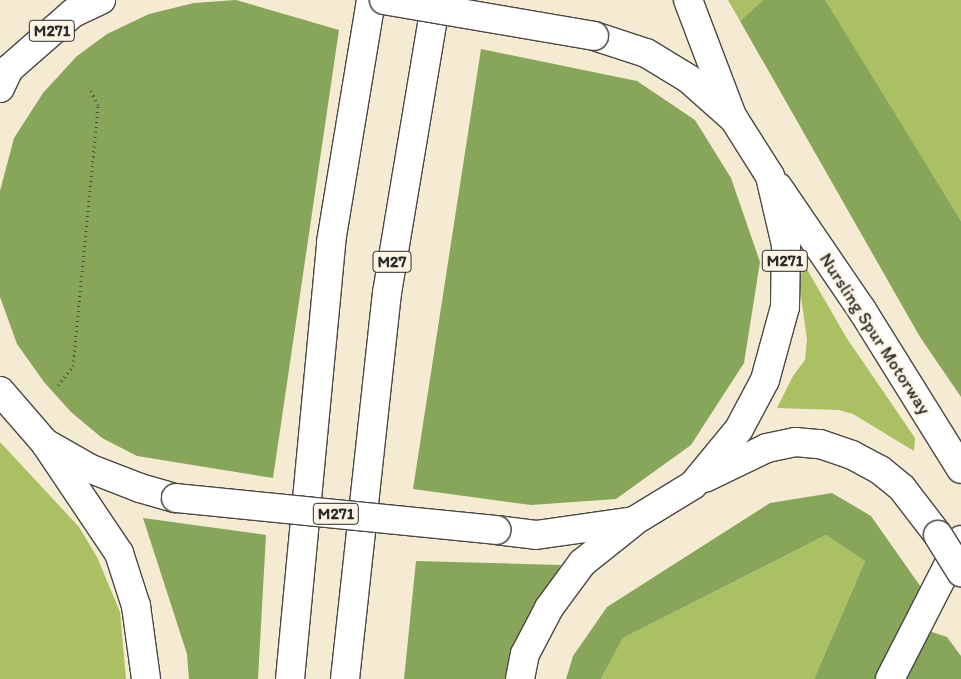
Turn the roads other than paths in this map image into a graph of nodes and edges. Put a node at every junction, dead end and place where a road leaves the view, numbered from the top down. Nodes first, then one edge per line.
1 (101, 0) edge
2 (372, 0) edge
3 (384, 0) edge
4 (436, 0) edge
5 (688, 0) edge
6 (80, 7) edge
7 (3, 77) edge
8 (734, 119) junction
9 (770, 176) junction
10 (0, 391) edge
11 (45, 443) junction
12 (961, 470) edge
13 (693, 486) junction
14 (634, 521) junction
15 (950, 537) edge
16 (961, 572) edge
17 (146, 679) edge
18 (290, 679) edge
19 (344, 679) edge
20 (520, 679) edge
21 (890, 679) edge

1 - 6 main road, M271
2 - 18 main road
3 - 8 main road, M271, bridge
4 - 19 main road, M27
5 - 8 main road
6 - 7 main road, M271
8 - 9 main road, M271
9 - 12 main road, Nursling Spur Motorway / M271
9 - 13 main road, M271
10 - 11 main road, M271
11 - 14 main road, M271, bridge
11 - 17 main road
13 - 14 main road, M271
13 - 15 main road, M271
14 - 20 main road
15 - 16 main road, M271, bridge
15 - 21 main road

